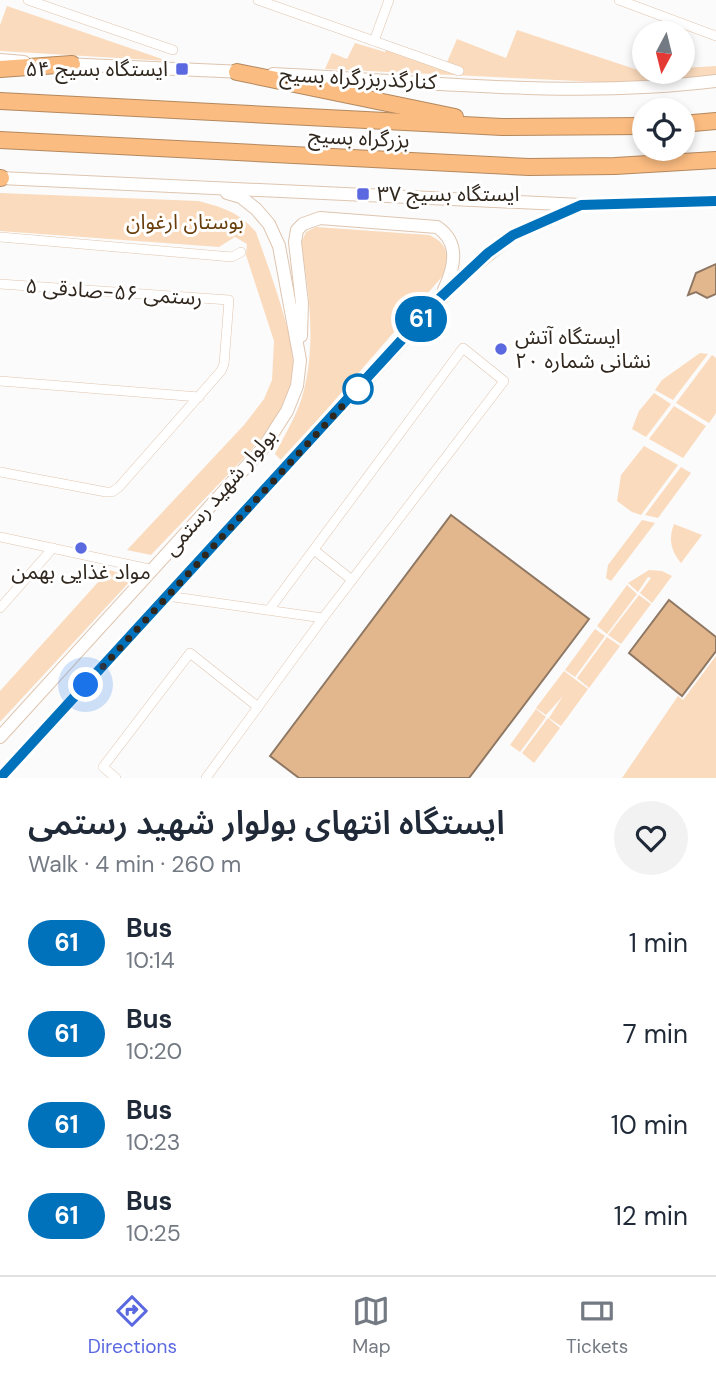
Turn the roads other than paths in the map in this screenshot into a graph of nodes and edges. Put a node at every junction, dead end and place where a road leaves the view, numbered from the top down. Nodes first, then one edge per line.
1 (28, 0) edge
2 (258, 0) edge
3 (389, 0) edge
4 (619, 0) edge
5 (716, 36) edge
6 (374, 41) junction
7 (173, 50) dead end
8 (0, 60) edge
9 (72, 64) junction
10 (0, 69) edge
11 (459, 71) dead end
12 (237, 72) junction
13 (716, 81) edge
14 (0, 101) edge
15 (716, 121) edge
16 (695, 123) edge
17 (632, 126) edge
18 (502, 127) junction
19 (0, 140) edge
20 (716, 160) edge
21 (0, 178) edge
22 (209, 188) junction
23 (716, 201) edge
24 (581, 205) junction
25 (0, 237) edge
26 (241, 252) dead end
27 (0, 284) edge
28 (441, 297) junction
29 (300, 360) junction
30 (0, 382) edge
31 (200, 397) junction
32 (0, 471) edge
33 (0, 537) edge
34 (53, 548) junction
35 (314, 550) junction
36 (154, 570) junction
37 (352, 580) junction
38 (167, 596) junction
39 (2, 602) edge
40 (269, 610) junction
41 (323, 618) junction
42 (258, 707) junction
43 (0, 737) edge
44 (0, 778) edge
45 (116, 778) edge
46 (206, 778) edge

1 - 7 street
2 - 6 street
3 - 6 street
4 - 5 street
6 - 11 street
8 - 9 main road, کنارگذربزرگراه بسیج
9 - 10 highway
9 - 12 main road, کنارگذربزرگراه بسیج
12 - 13 main road, کنارگذربزرگراه بسیج
12 - 18 highway
14 - 18 highway, بزرگراه بسیج
15 - 16 highway
17 - 18 highway, بزرگراه بسیج
19 - 20 highway, بزرگراه بسیج
21 - 22 main road
22 - 24 main road
22 - 29 main road, بولوار شهید رستمی
23 - 24 main road
24 - 28 main road, بولوار شهید رستمی
25 - 26 street
27 - 31 street, رستمی ۵۶-صادقی ۵
28 - 29 main road
28 - 38 main road, بولوار شهید رستمی
29 - 36 main road, بولوار شهید رستمی
30 - 31 street
31 - 32 street
33 - 34 street
34 - 36 street
34 - 39 street
35 - 37 street
35 - 37 street
35 - 40 street
36 - 43 main road, بولوار شهید رستمی
37 - 41 street
38 - 40 street
38 - 44 main road, بولوار شهید رستمی
40 - 41 street
41 - 42 street
42 - 45 street
42 - 46 street

